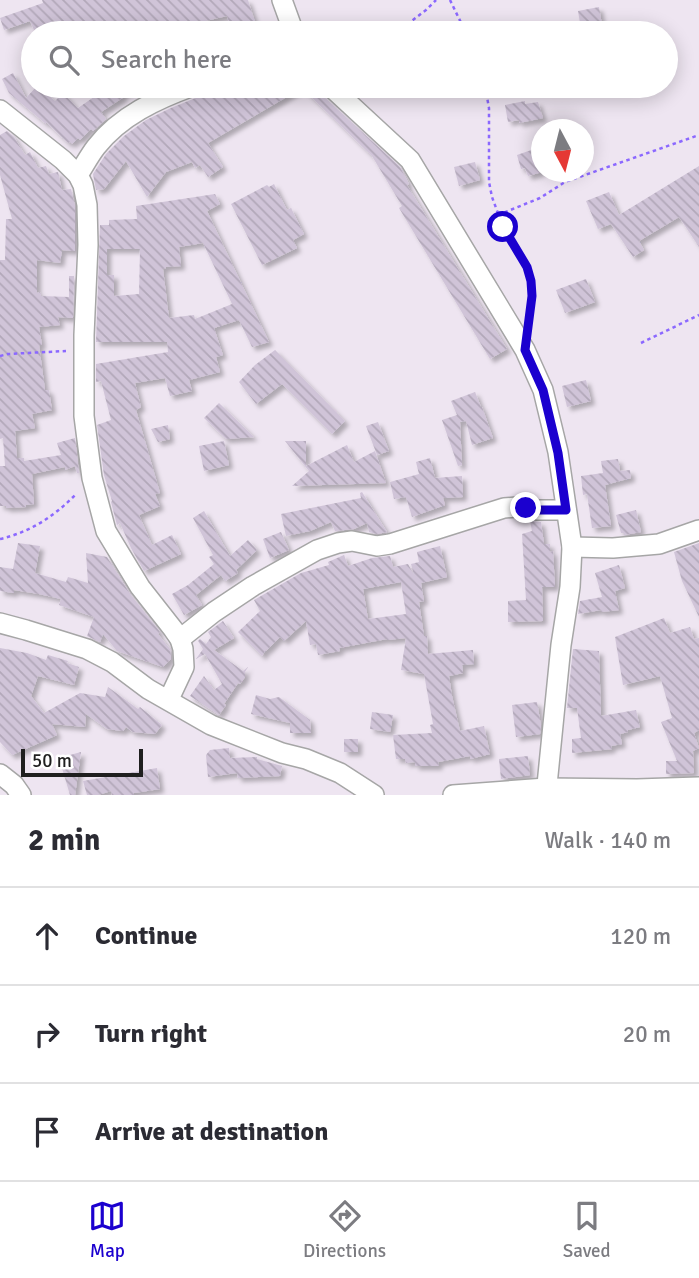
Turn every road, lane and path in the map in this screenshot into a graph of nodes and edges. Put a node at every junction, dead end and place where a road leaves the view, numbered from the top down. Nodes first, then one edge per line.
1 (282, 0) edge
2 (436, 0) edge
3 (450, 0) edge
4 (290, 21) edge
5 (412, 21) edge
6 (460, 21) edge
7 (163, 98) edge
8 (343, 98) edge
9 (487, 98) edge
10 (0, 110) edge
11 (699, 135) edge
12 (78, 175) junction
13 (498, 215) junction
14 (699, 315) edge
15 (641, 344) dead end
16 (525, 350) junction
17 (84, 352) junction
18 (0, 356) edge
19 (92, 478) junction
20 (566, 510) junction
21 (699, 530) edge
22 (0, 539) edge
23 (572, 547) junction
24 (0, 623) edge
25 (180, 639) junction
26 (169, 699) junction
27 (0, 774) edge
28 (699, 787) edge
29 (546, 792) edge
30 (21, 795) edge
31 (374, 795) edge
32 (453, 795) edge

1 - 4 street
2 - 5 path
3 - 6 path
7 - 12 street
8 - 16 street
9 - 13 path
10 - 12 street
11 - 13 path
12 - 17 street
13 - 16 path
14 - 15 path
16 - 20 street
17 - 18 path
17 - 19 street
19 - 22 path
19 - 25 street
20 - 23 street
20 - 25 street
21 - 23 street
23 - 29 street
24 - 26 street
25 - 26 street
26 - 31 street
27 - 30 street
28 - 29 street
29 - 32 street

